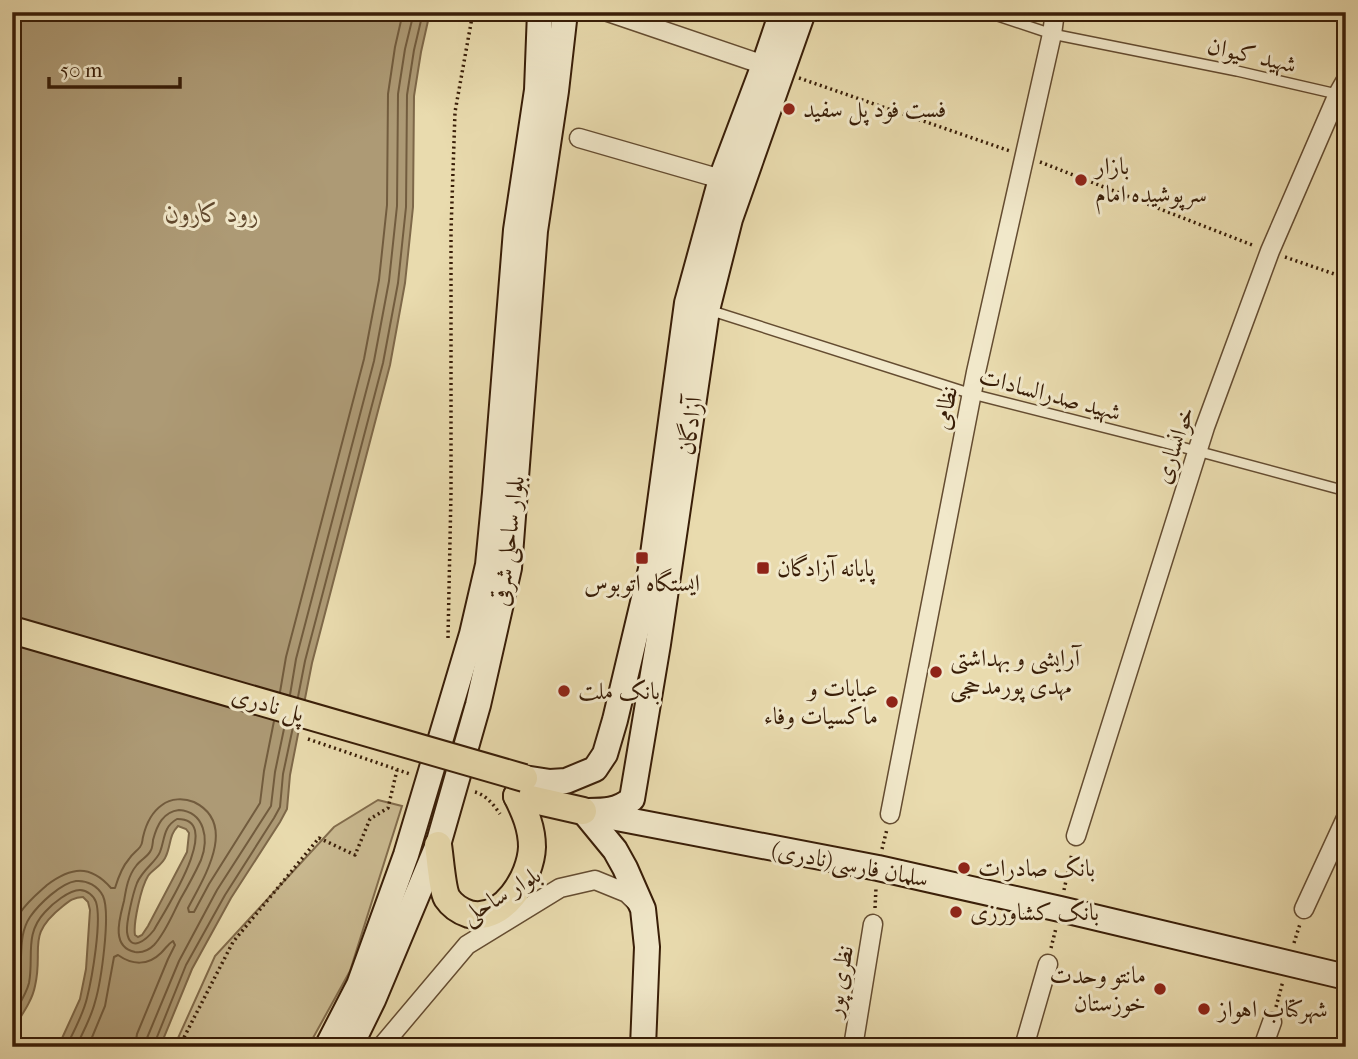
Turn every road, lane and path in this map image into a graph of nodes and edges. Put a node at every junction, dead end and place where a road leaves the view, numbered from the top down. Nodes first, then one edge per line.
1 (472, 12) edge
2 (540, 12) edge
3 (565, 12) edge
4 (608, 12) edge
5 (782, 12) edge
6 (803, 12) edge
7 (986, 12) edge
8 (1055, 12) edge
9 (1052, 34) junction
10 (773, 69) junction
11 (1343, 90) edge
12 (579, 138) dead end
13 (1025, 156) junction
14 (721, 179) junction
15 (1269, 251) junction
16 (1346, 278) edge
17 (707, 310) junction
18 (972, 394) junction
19 (1196, 451) junction
20 (1346, 491) edge
21 (12, 630) edge
22 (448, 639) dead end
23 (12, 647) edge
24 (306, 738) dead end
25 (397, 770) junction
26 (421, 777) dead end
27 (520, 787) junction
28 (470, 791) dead end
29 (583, 811) junction
30 (890, 814) dead end
31 (501, 817) dead end
32 (1346, 818) edge
33 (1076, 836) dead end
34 (438, 845) junction
35 (642, 909) junction
36 (1304, 909) dead end
37 (873, 924) dead end
38 (1048, 964) dead end
39 (1346, 977) edge
40 (1272, 1023) dead end
41 (178, 1047) edge
42 (327, 1047) edge
43 (350, 1047) edge
44 (381, 1047) edge
45 (643, 1047) edge
46 (853, 1047) edge
47 (1024, 1047) edge
48 (1263, 1047) edge

1 - 22 path
2 - 42 main road, بلوار ساحلی شرقی
3 - 34 main road, بلوار ساحلی شرقی
4 - 10 street
5 - 10 main road, آزادگان
6 - 10 main road, آزادگان
7 - 9 lane, شهید کیوان
8 - 9 street, نظامی
9 - 11 lane, شهید کیوان
9 - 13 street, نظامی
10 - 13 path
10 - 14 main road, آزادگان
10 - 17 main road, آزادگان
11 - 15 street, خوانساری
12 - 14 street
13 - 15 path
13 - 18 street, نظامی
14 - 27 main road, آزادگان
15 - 16 path
15 - 19 street, خوانساری
17 - 18 lane, شهید صدرالسادات
17 - 29 main road, آزادگان
18 - 19 lane, شهید صدرالسادات
18 - 30 street, نظامی
19 - 20 lane, شهید صدرالسادات
19 - 33 street, خوانساری
21 - 27 main road, پل نادری, bridge
23 - 27 main road, پل نادری
24 - 25 path
25 - 26 path
25 - 41 path
27 - 29 main road, سلمان فارسی(نادری)
27 - 34 main road
28 - 31 path
29 - 35 main road
29 - 39 main road, سلمان فارسی(نادری)
32 - 36 street
34 - 43 main road, بلوار ساحلی شرقی
35 - 44 street, بلوار ساحلی
35 - 45 main road
37 - 46 street, نظری پور
38 - 47 street
40 - 48 street

